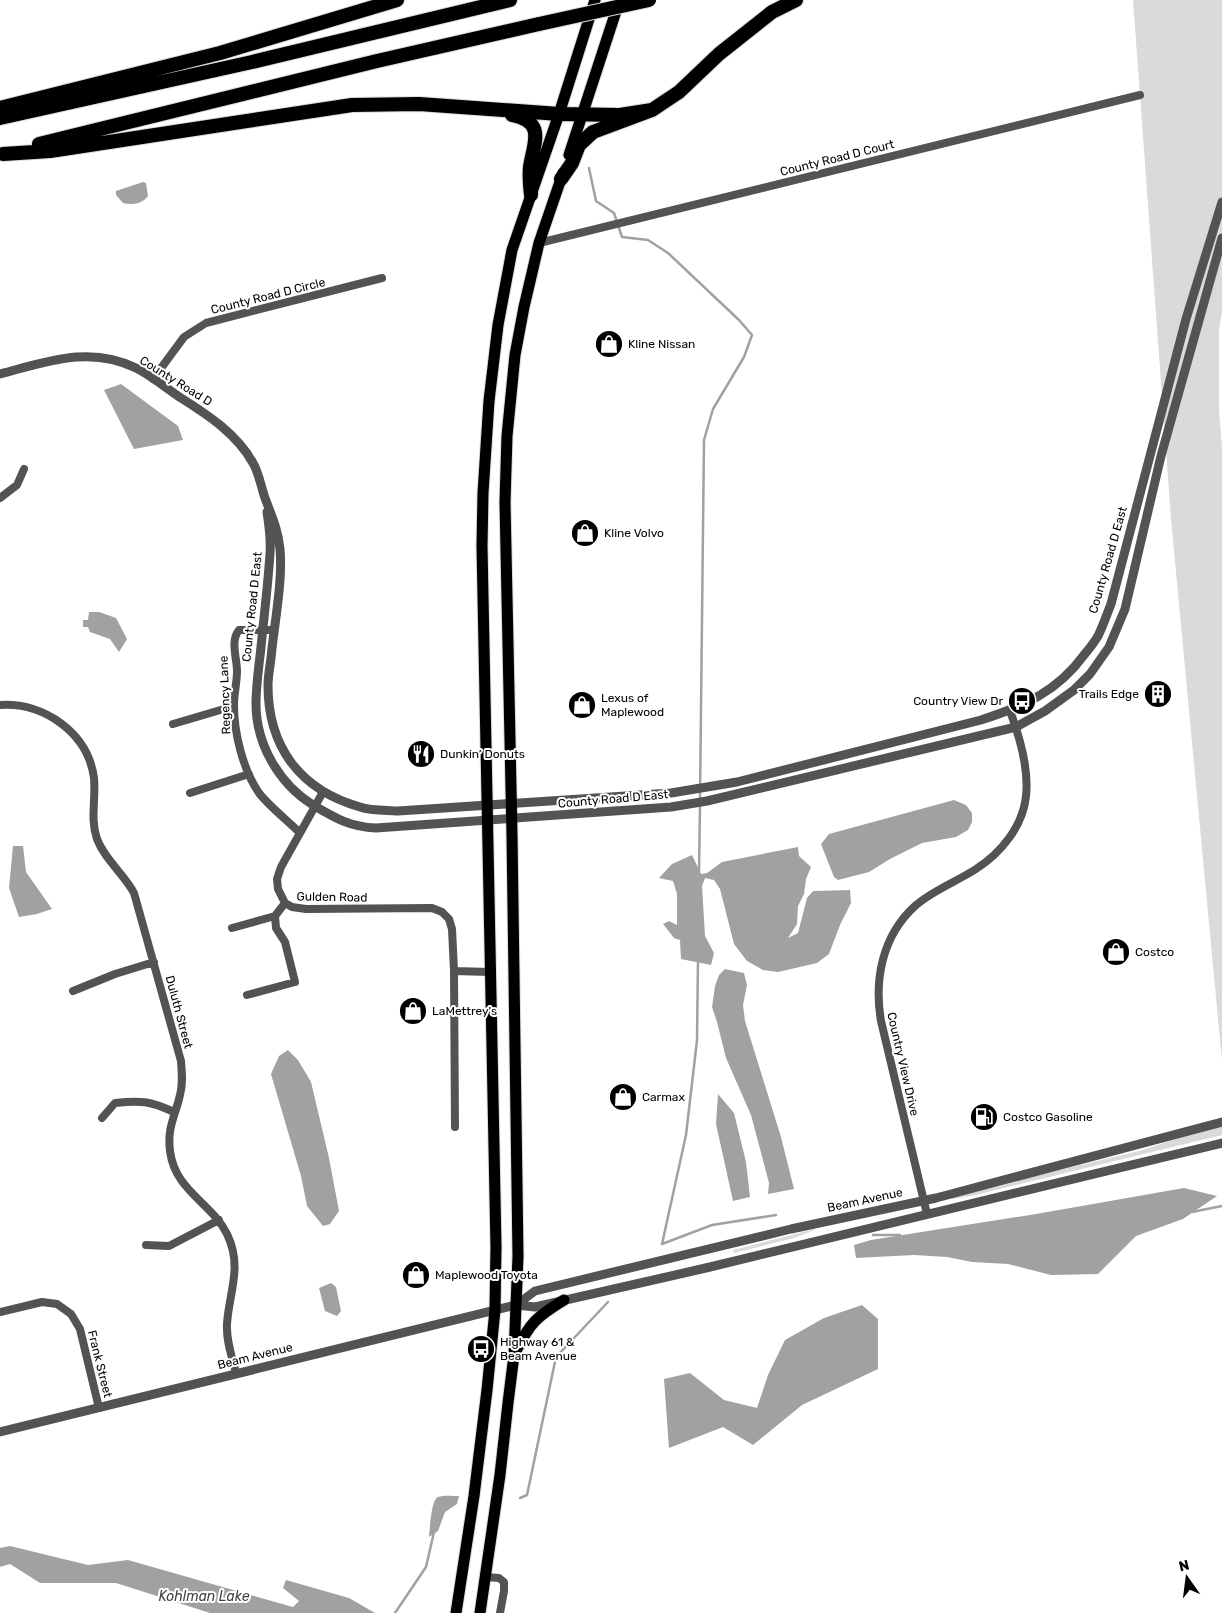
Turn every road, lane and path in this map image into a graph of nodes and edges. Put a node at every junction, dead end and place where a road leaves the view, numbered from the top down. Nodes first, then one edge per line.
1 (397, 0) edge
2 (510, 0) edge
3 (595, 0) edge
4 (620, 0) edge
5 (649, 0) edge
6 (796, 0) edge
7 (1140, 95) dead end
8 (472, 107) junction
9 (0, 108) edge
10 (652, 110) junction
11 (559, 114) junction
12 (582, 114) junction
13 (0, 118) edge
14 (2, 154) edge
15 (561, 179) junction
16 (531, 195) junction
17 (1222, 202) edge
18 (1222, 238) edge
19 (540, 243) junction
20 (382, 278) dead end
21 (0, 374) edge
22 (153, 379) junction
23 (24, 469) dead end
24 (0, 498) edge
25 (266, 499) junction
26 (262, 630) junction
27 (274, 630) junction
28 (0, 705) edge
29 (234, 706) junction
30 (1010, 711) junction
31 (173, 724) dead end
32 (1016, 727) junction
33 (249, 774) junction
34 (323, 792) junction
35 (190, 793) dead end
36 (511, 803) junction
37 (487, 805) junction
38 (315, 806) junction
39 (512, 820) junction
40 (488, 821) junction
41 (300, 833) junction
42 (285, 903) junction
43 (275, 916) junction
44 (232, 928) dead end
45 (154, 962) junction
46 (454, 971) junction
47 (490, 972) junction
48 (73, 991) dead end
49 (247, 995) dead end
50 (174, 1112) junction
51 (102, 1118) dead end
52 (1222, 1122) edge
53 (455, 1128) dead end
54 (1222, 1143) edge
55 (924, 1200) junction
56 (927, 1214) junction
57 (219, 1220) junction
58 (146, 1246) dead end
59 (564, 1300) junction
60 (516, 1305) junction
61 (495, 1310) junction
62 (0, 1312) edge
63 (514, 1355) junction
64 (236, 1373) junction
65 (98, 1408) junction
66 (0, 1432) edge
67 (485, 1577) junction
68 (456, 1613) edge
69 (480, 1613) edge
70 (500, 1613) edge

1 - 9 highway
2 - 13 highway
3 - 11 main road
4 - 12 main road
5 - 14 highway, bridge
6 - 10 highway
7 - 19 street, County Road D Court
8 - 11 highway
8 - 14 highway
8 - 16 highway
10 - 12 highway
10 - 15 highway
11 - 12 highway
11 - 16 main road
12 - 15 main road
15 - 19 main road
16 - 37 main road
17 - 30 street, County Road D East
18 - 32 street, County Road D East
19 - 36 main road
20 - 22 street, County Road D Circle
21 - 22 street, County Road D
22 - 25 street, County Road D
23 - 24 street
25 - 26 street, County Road D East
25 - 27 street, County Road D East
26 - 27 street, Regency Lane
26 - 29 street, Regency Lane
26 - 38 street, County Road D East
27 - 34 street, County Road D East
28 - 45 street, Duluth Street
29 - 31 street
29 - 33 street, Regency Lane
30 - 32 street, Country View Drive
30 - 36 street, County Road D East
32 - 39 street, County Road D East
32 - 55 street, Country View Drive
33 - 35 street
33 - 41 street, Regency Lane
34 - 37 street, County Road D East
34 - 38 street, Gulden Road
36 - 37 street, County Road D East
36 - 39 main road
37 - 40 main road
38 - 40 street, County Road D East
38 - 41 street, Gulden Road
39 - 40 street, County Road D East
39 - 60 main road
40 - 47 main road
41 - 42 street, Gulden Road
42 - 43 street
42 - 46 street, Gulden Road
43 - 44 street
43 - 49 street
45 - 48 street
45 - 50 street, Duluth Street
46 - 47 street
46 - 53 street, Gulden Road
47 - 61 main road
50 - 51 street
50 - 57 street, Duluth Street
52 - 55 street, Beam Avenue
54 - 56 street, Beam Avenue
55 - 56 street, Country View Drive
55 - 60 street, Beam Avenue
56 - 59 street, Beam Avenue
57 - 58 street
57 - 64 street, Duluth Street
59 - 60 street, Beam Avenue
59 - 63 main road
60 - 61 street, Beam Avenue
60 - 63 main road
61 - 64 street, Beam Avenue
61 - 68 main road
62 - 65 street, Frank Street
63 - 67 main road
64 - 65 street, Beam Avenue
65 - 66 street, Beam Avenue
67 - 69 main road
67 - 70 street

